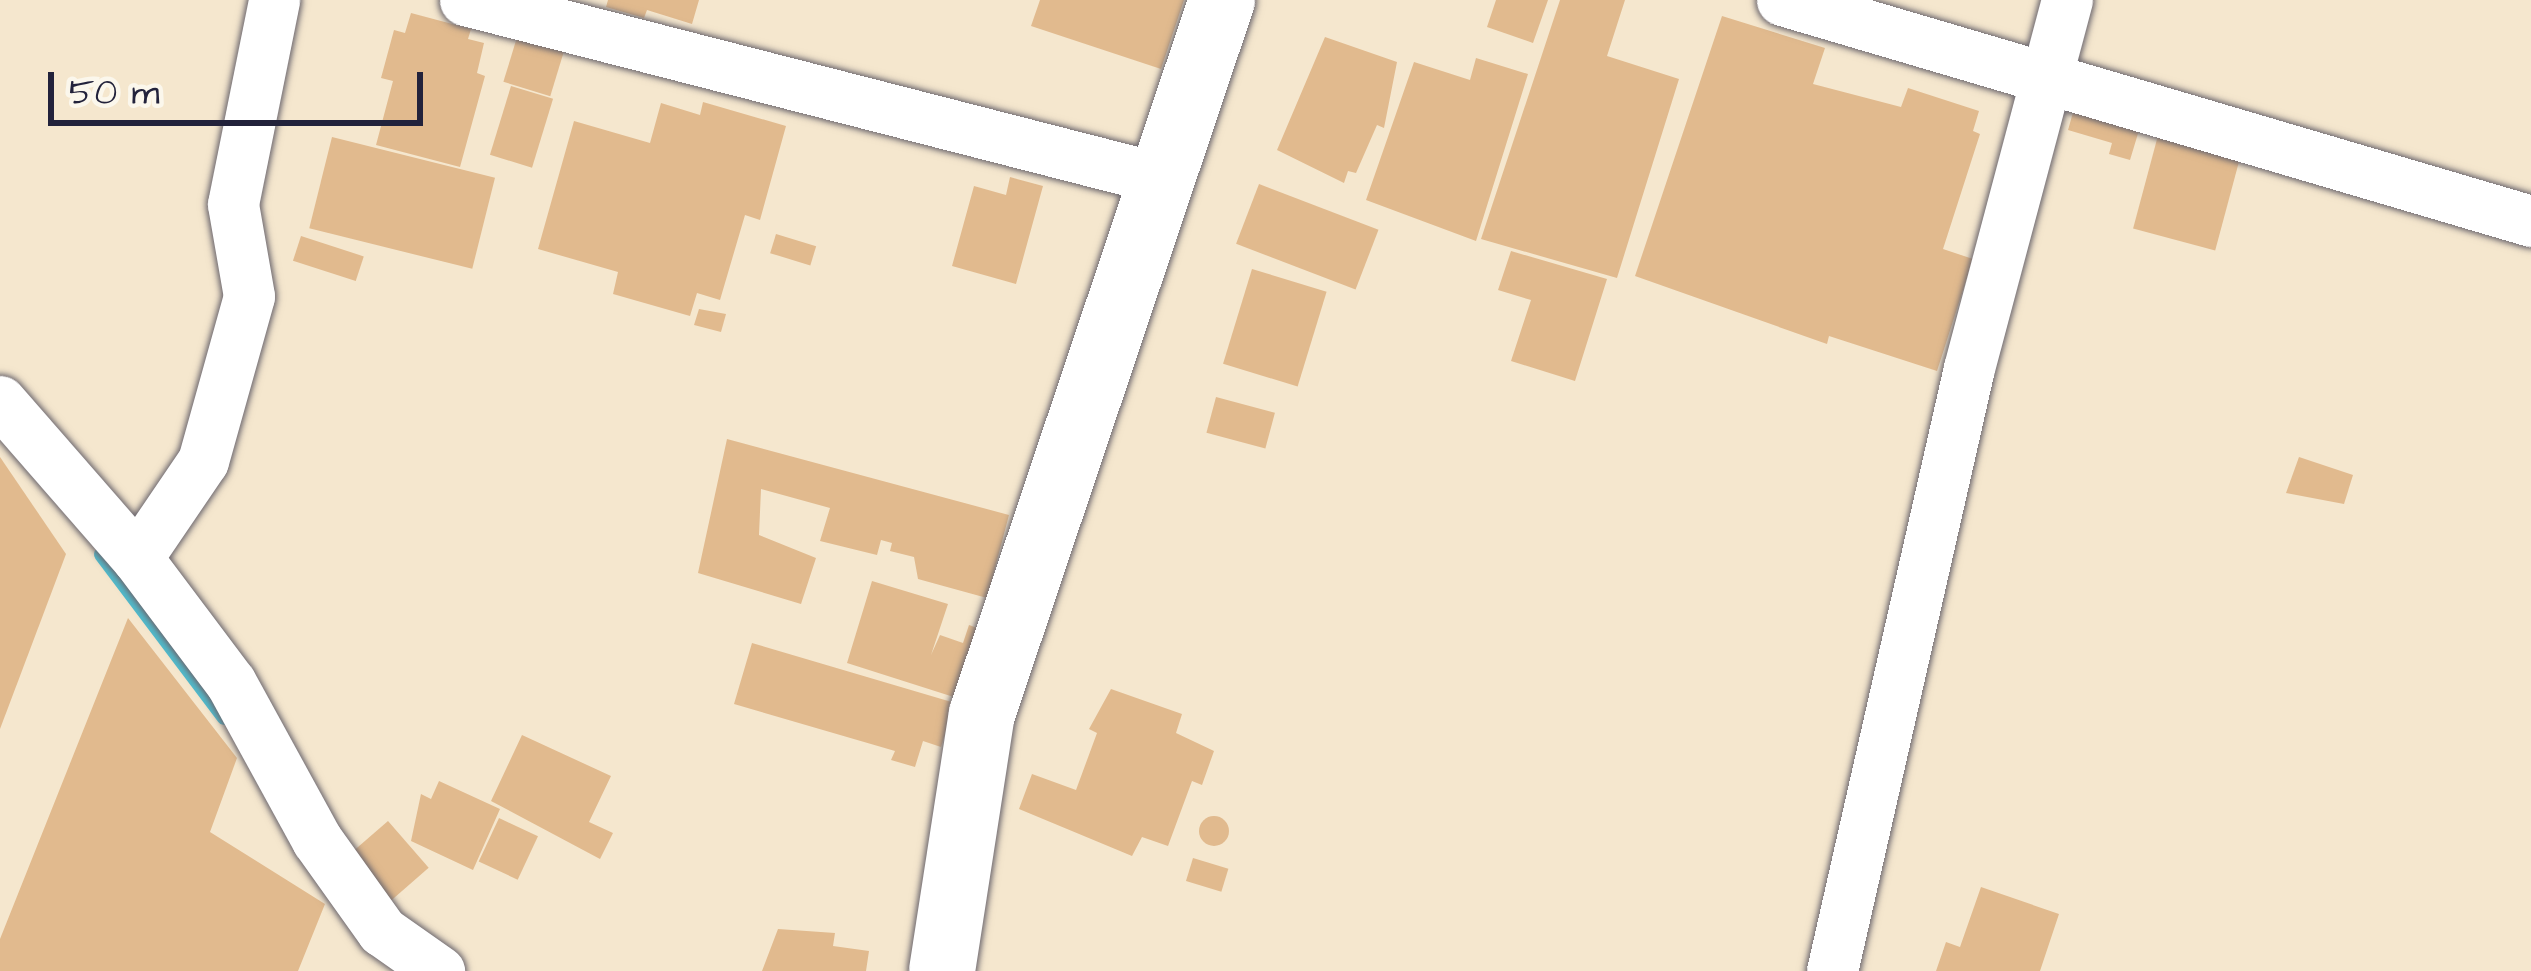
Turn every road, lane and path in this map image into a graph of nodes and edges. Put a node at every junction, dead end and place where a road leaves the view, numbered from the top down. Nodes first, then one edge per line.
1 (274, 0) edge
2 (465, 0) edge
3 (1222, 0) edge
4 (1782, 0) edge
5 (2066, 0) edge
6 (2045, 75) junction
7 (1162, 179) junction
8 (2531, 221) edge
9 (0, 401) edge
10 (137, 558) junction
11 (439, 971) edge
12 (942, 971) edge
13 (1832, 971) edge

1 - 10 street
2 - 7 street
3 - 7 street
4 - 6 street
5 - 6 street
6 - 8 street
6 - 13 street
7 - 12 street
9 - 10 street
10 - 11 street

